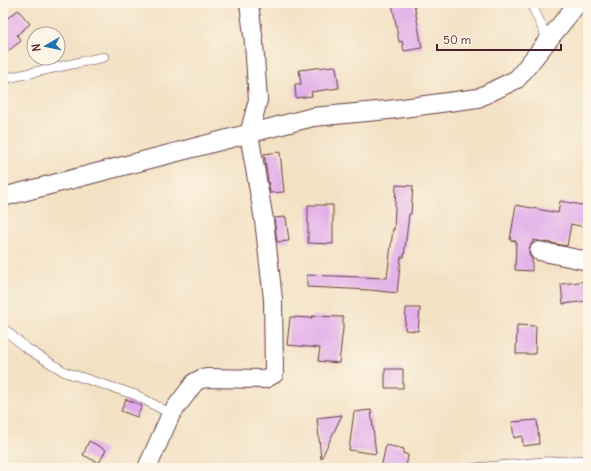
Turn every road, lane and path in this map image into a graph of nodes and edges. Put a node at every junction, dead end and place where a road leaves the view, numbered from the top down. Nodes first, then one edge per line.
1 (249, 3) edge
2 (531, 3) edge
3 (578, 3) edge
4 (548, 40) junction
5 (104, 57) dead end
6 (3, 79) edge
7 (249, 134) junction
8 (3, 197) edge
9 (538, 251) dead end
10 (588, 260) edge
11 (3, 328) edge
12 (171, 414) junction
13 (588, 460) edge
14 (147, 468) edge
15 (474, 468) edge

1 - 7 street
2 - 4 lane
3 - 4 street
4 - 7 street
5 - 6 lane
7 - 8 street
7 - 12 street
9 - 10 street
11 - 12 lane
12 - 14 street
13 - 15 lane

